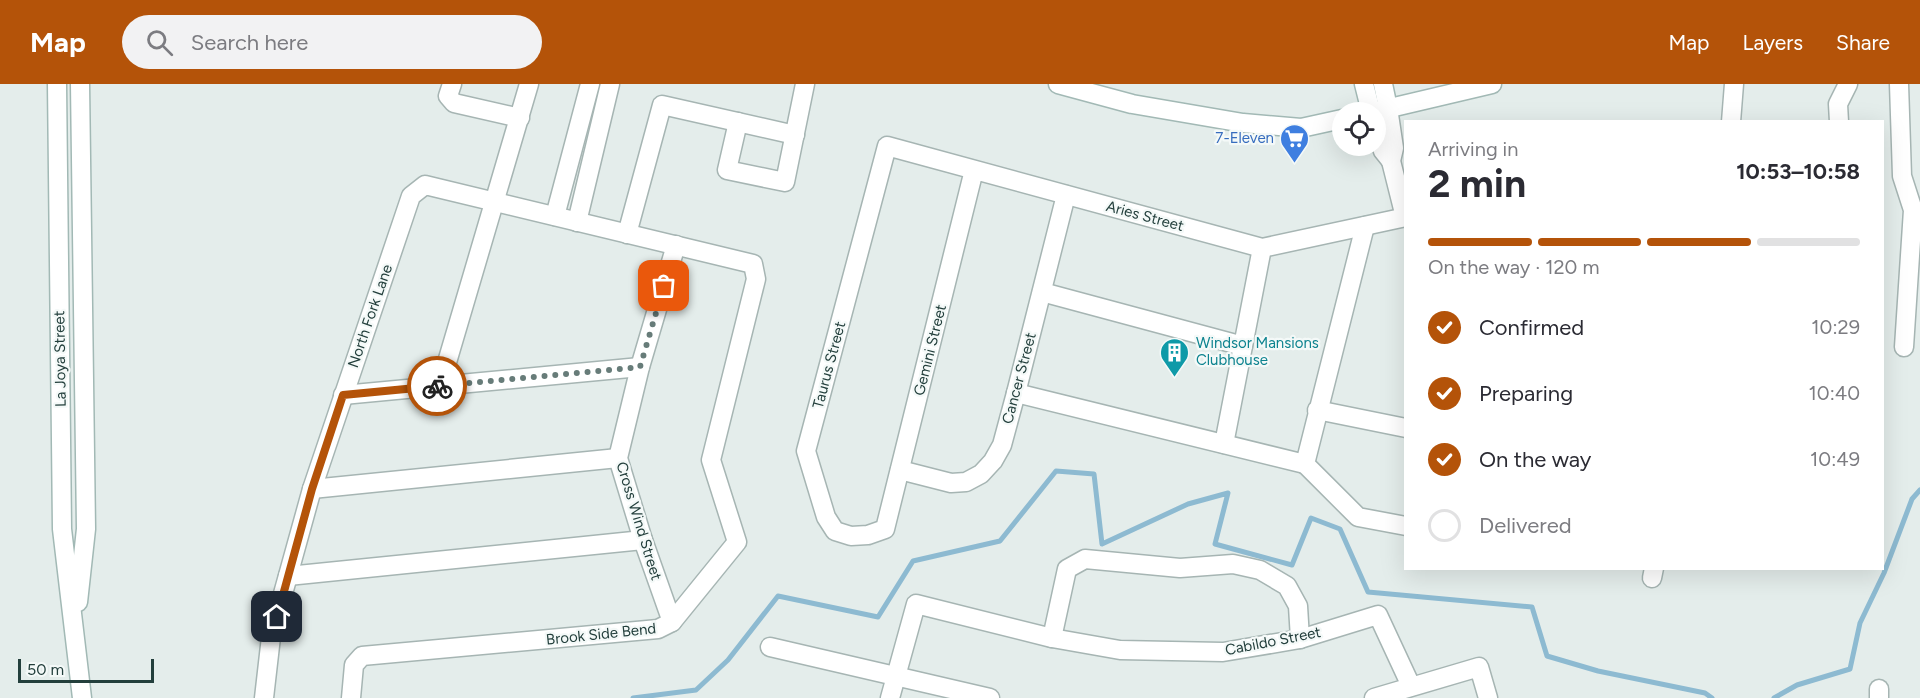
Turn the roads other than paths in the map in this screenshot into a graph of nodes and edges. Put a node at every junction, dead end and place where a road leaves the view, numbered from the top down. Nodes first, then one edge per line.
1 (57, 84) edge
2 (80, 84) edge
3 (452, 84) edge
4 (529, 84) edge
5 (590, 84) edge
6 (610, 84) edge
7 (806, 84) edge
8 (1058, 84) edge
9 (1364, 84) edge
10 (1383, 84) edge
11 (1492, 84) edge
12 (1734, 84) edge
13 (1848, 84) edge
14 (1899, 84) edge
15 (1107, 90) edge
16 (1373, 102) edge
17 (1380, 102) edge
18 (1386, 109) edge
19 (520, 118) junction
20 (1731, 120) edge
21 (1839, 120) edge
22 (1332, 121) edge
23 (738, 122) junction
24 (1386, 130) edge
25 (795, 135) junction
26 (887, 146) joint
27 (1386, 155) edge
28 (1391, 161) junction
29 (974, 170) junction
30 (1066, 195) junction
31 (495, 202) junction
32 (1404, 213) edge
33 (555, 216) junction
34 (1404, 217) edge
35 (577, 222) junction
36 (1365, 226) junction
37 (627, 234) junction
38 (676, 245) junction
39 (1262, 248) junction
40 (1042, 292) junction
41 (1243, 346) junction
42 (1904, 347) dead end
43 (640, 367) junction
44 (440, 386) junction
45 (1016, 393) junction
46 (343, 395) junction
47 (1317, 410) junction
48 (1404, 428) edge
49 (1224, 444) junction
50 (618, 458) junction
51 (1305, 464) junction
52 (900, 470) junction
53 (312, 489) junction
54 (1404, 526) edge
55 (885, 529) joint
56 (643, 540) junction
57 (288, 576) junction
58 (672, 621) junction
59 (74, 633) junction
60 (1052, 638) junction
61 (1300, 639) junction
62 (770, 647) dead end
63 (896, 676) junction
64 (1411, 686) junction
65 (82, 698) edge
66 (264, 698) edge
67 (351, 698) edge
68 (890, 698) edge
69 (990, 698) edge
70 (1374, 698) edge
71 (1488, 698) edge

1 - 59 street, La Joya Street
2 - 59 street, La Joya Street
3 - 19 street
4 - 19 street
5 - 33 street
6 - 35 street
7 - 25 street
8 - 15 street
9 - 16 street
10 - 17 street
11 - 18 street
12 - 20 street
13 - 21 street
14 - 42 street
15 - 22 street
19 - 31 street
23 - 25 street
23 - 25 street
23 - 37 street
24 - 28 street
26 - 29 street, Aries Street
26 - 55 street, Taurus Street
27 - 28 street
28 - 32 street
29 - 30 street, Aries Street
29 - 52 street, Gemini Street
30 - 39 street, Aries Street
30 - 40 street, Cancer Street
31 - 33 street
31 - 44 street
31 - 46 street, North Fork Lane
33 - 35 street
34 - 36 street, Aries Street
35 - 37 street
36 - 39 street, Aries Street
36 - 47 street
37 - 38 street
38 - 43 street, Cross Wind Street
38 - 58 street, Brook Side Bend
39 - 41 street
40 - 41 street
40 - 45 street, Cancer Street
41 - 49 street
43 - 44 street
43 - 50 street, Cross Wind Street
44 - 46 street
45 - 49 street
45 - 52 street, Cancer Street
46 - 53 street, North Fork Lane
47 - 48 street
47 - 51 street
49 - 51 street
50 - 53 street
50 - 56 street, Cross Wind Street
51 - 54 street
52 - 55 street, Gemini Street
53 - 57 street, North Fork Lane
56 - 57 street
56 - 58 street, Cross Wind Street
57 - 66 street, North Fork Lane
58 - 67 street, Brook Side Bend
59 - 65 street, La Joya Street
60 - 61 street, Cabildo Street
60 - 61 street
60 - 63 street, Cabildo Street
61 - 64 street, Cabildo Street
62 - 63 street
63 - 68 street
63 - 69 street
64 - 70 street
64 - 71 street

